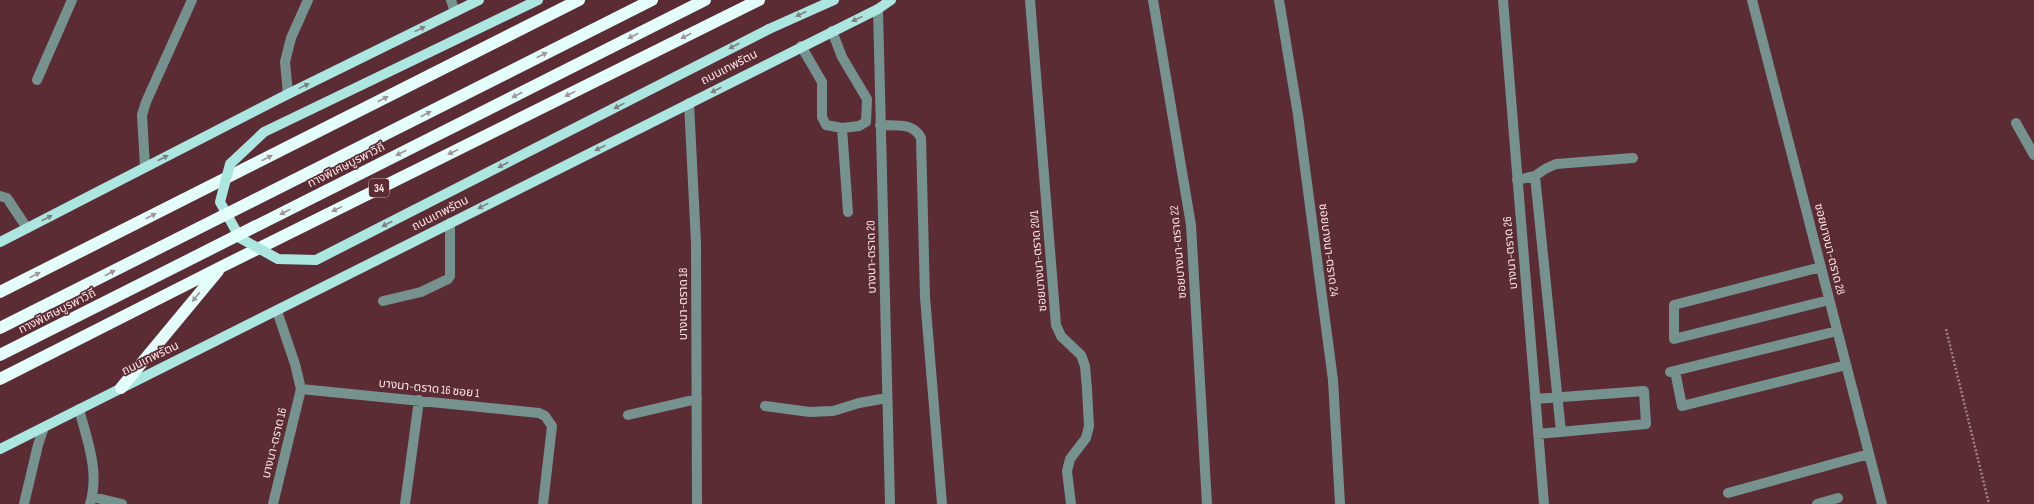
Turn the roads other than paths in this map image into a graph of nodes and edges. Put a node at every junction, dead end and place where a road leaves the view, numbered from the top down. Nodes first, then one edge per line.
1 (72, 0) edge
2 (192, 0) edge
3 (308, 0) edge
4 (451, 0) edge
5 (479, 0) edge
6 (538, 0) edge
7 (579, 0) edge
8 (652, 0) edge
9 (705, 0) edge
10 (759, 0) edge
11 (834, 0) edge
12 (891, 0) edge
13 (1030, 0) edge
14 (1153, 0) edge
15 (1279, 0) edge
16 (1503, 0) edge
17 (1752, 0) edge
18 (878, 8) junction
19 (455, 12) junction
20 (832, 31) junction
21 (801, 46) junction
22 (37, 80) dead end
23 (288, 94) junction
24 (689, 103) junction
25 (2016, 123) dead end
26 (880, 125) junction
27 (842, 128) junction
28 (2034, 155) edge
29 (1633, 158) dead end
30 (145, 167) junction
31 (1535, 176) junction
32 (1517, 180) junction
33 (0, 196) edge
34 (848, 212) dead end
35 (450, 223) junction
36 (27, 228) junction
37 (0, 242) edge
38 (221, 267) junction
39 (1821, 267) junction
40 (0, 292) edge
41 (1829, 300) junction
42 (383, 301) dead end
43 (277, 311) junction
44 (0, 328) edge
45 (1838, 331) junction
46 (0, 355) edge
47 (1846, 365) junction
48 (0, 379) edge
49 (121, 388) junction
50 (301, 389) junction
51 (1558, 396) junction
52 (887, 398) junction
53 (697, 399) junction
54 (1535, 399) junction
55 (418, 400) junction
56 (765, 406) dead end
57 (79, 409) junction
58 (628, 415) dead end
59 (44, 427) junction
60 (1561, 432) junction
61 (1538, 434) junction
62 (0, 449) edge
63 (1869, 454) junction
64 (1728, 493) dead end
65 (1838, 498) dead end
66 (92, 500) edge
67 (24, 504) edge
68 (122, 504) edge
69 (273, 504) edge
70 (405, 504) edge
71 (543, 504) edge
72 (697, 504) edge
73 (890, 504) edge
74 (942, 504) edge
75 (1071, 504) edge
76 (1207, 504) edge
77 (1340, 504) edge
78 (1544, 504) edge
79 (1817, 504) edge
80 (1882, 504) edge

1 - 22 street
2 - 30 street
3 - 23 street
4 - 19 street
5 - 19 main road
11 -> 6 main road, bridge
40 -> 7 highway
44 -> 8 highway, ทางพิเศษบูรพาวิถี, bridge
9 -> 46 highway, ทางพิเศษบูรพาวิถี, bridge
10 -> 38 highway, 34
12 - 18 main road, ถนนเทพรัตน
13 - 75 street, ซอยบางนา-ตราด 20/1
14 - 76 street, ซอยบางนา-ตราด 22
15 - 77 street, ซอยบางนา-ตราด 24
16 - 32 street, บางนา-ตราด 26
17 - 39 street, ซอยบางนา-ตราด 28
18 -> 20 main road, ถนนเทพรัตน
18 - 26 street, บางนา-ตราด 20
23 -> 19 main road
20 - 21 main road, ถนนเทพรัตน
20 - 27 street
21 -> 24 main road, ถนนเทพรัตน
21 - 27 street
30 -> 23 main road
24 -> 35 main road, ถนนเทพรัตน
24 - 53 street, บางนา-ตราด 18
25 - 28 street
26 - 52 street, บางนา-ตราด 20
26 - 74 street
27 - 34 street
29 - 31 street
36 -> 30 main road
31 - 32 street
31 - 51 street
32 - 54 street, บางนา-ตราด 26
33 - 36 street
35 - 42 street
35 - 43 main road, ถนนเทพรัตน
36 - 37 main road
38 - 48 highway, 34
38 -> 49 highway
39 - 41 street, ซอยบางนา-ตราด 28
39 - 41 street
41 - 45 street, ซอยบางนา-ตราด 28
43 - 49 main road, ถนนเทพรัตน
43 - 50 street
45 - 47 street, ซอยบางนา-ตราด 28
45 - 47 street
47 - 63 street, ซอยบางนา-ตราด 28
49 - 57 main road, ถนนเทพรัตน
50 - 55 street, บางนา-ตราด 16 ซอย 1
50 - 69 street, บางนา-ตราด 16
51 - 54 street
51 - 60 street
51 - 60 street
52 - 56 street
52 - 73 street, บางนา-ตราด 20
53 - 58 street
53 - 72 street, บางนา-ตราด 18
54 - 61 street, บางนา-ตราด 26
55 - 70 street
55 - 71 street, บางนา-ตราด 16 ซอย 1
57 - 59 main road, ถนนเทพรัตน
57 - 66 street
59 - 62 main road, ถนนเทพรัตน
59 - 67 street
60 - 61 street
61 - 78 street, บางนา-ตราด 26
63 - 64 street
63 - 80 street, ซอยบางนา-ตราด 28
65 - 79 street
66 - 68 street

